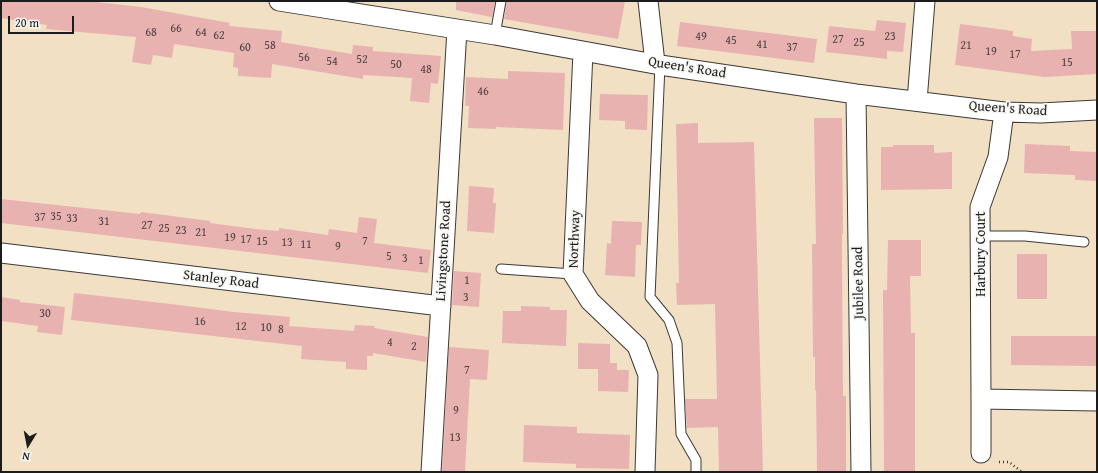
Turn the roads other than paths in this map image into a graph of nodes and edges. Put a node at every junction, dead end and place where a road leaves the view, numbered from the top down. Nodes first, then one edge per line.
1 (279, 1) edge
2 (500, 1) edge
3 (648, 1) edge
4 (925, 1) edge
5 (457, 29) junction
6 (495, 35) junction
7 (583, 52) junction
8 (657, 64) junction
9 (856, 94) junction
10 (917, 101) junction
11 (1097, 110) edge
12 (1004, 112) junction
13 (980, 236) junction
14 (1084, 242) dead end
15 (1, 253) edge
16 (501, 269) dead end
17 (573, 274) junction
18 (440, 306) junction
19 (981, 400) junction
20 (1097, 401) edge
21 (981, 453) dead end
22 (431, 472) edge
23 (645, 472) edge
24 (696, 472) edge
25 (861, 472) edge

1 - 5 street, Queen's Road
2 - 6 lane
3 - 8 street
4 - 10 street
5 - 6 street, Queen's Road
5 - 18 street, Livingstone Road
6 - 7 street, Queen's Road
7 - 8 street, Queen's Road
7 - 17 street, Northway
8 - 9 street, Queen's Road
8 - 24 lane
9 - 10 street, Queen's Road
9 - 25 street, Jubilee Road
10 - 12 street, Queen's Road
11 - 12 street, Queen's Road
12 - 13 street, Harbury Court
13 - 14 lane
13 - 19 street, Harbury Court
15 - 18 street, Stanley Road
16 - 17 lane
17 - 23 street, Northway
18 - 22 street, Livingstone Road
19 - 20 street
19 - 21 street, Harbury Court

